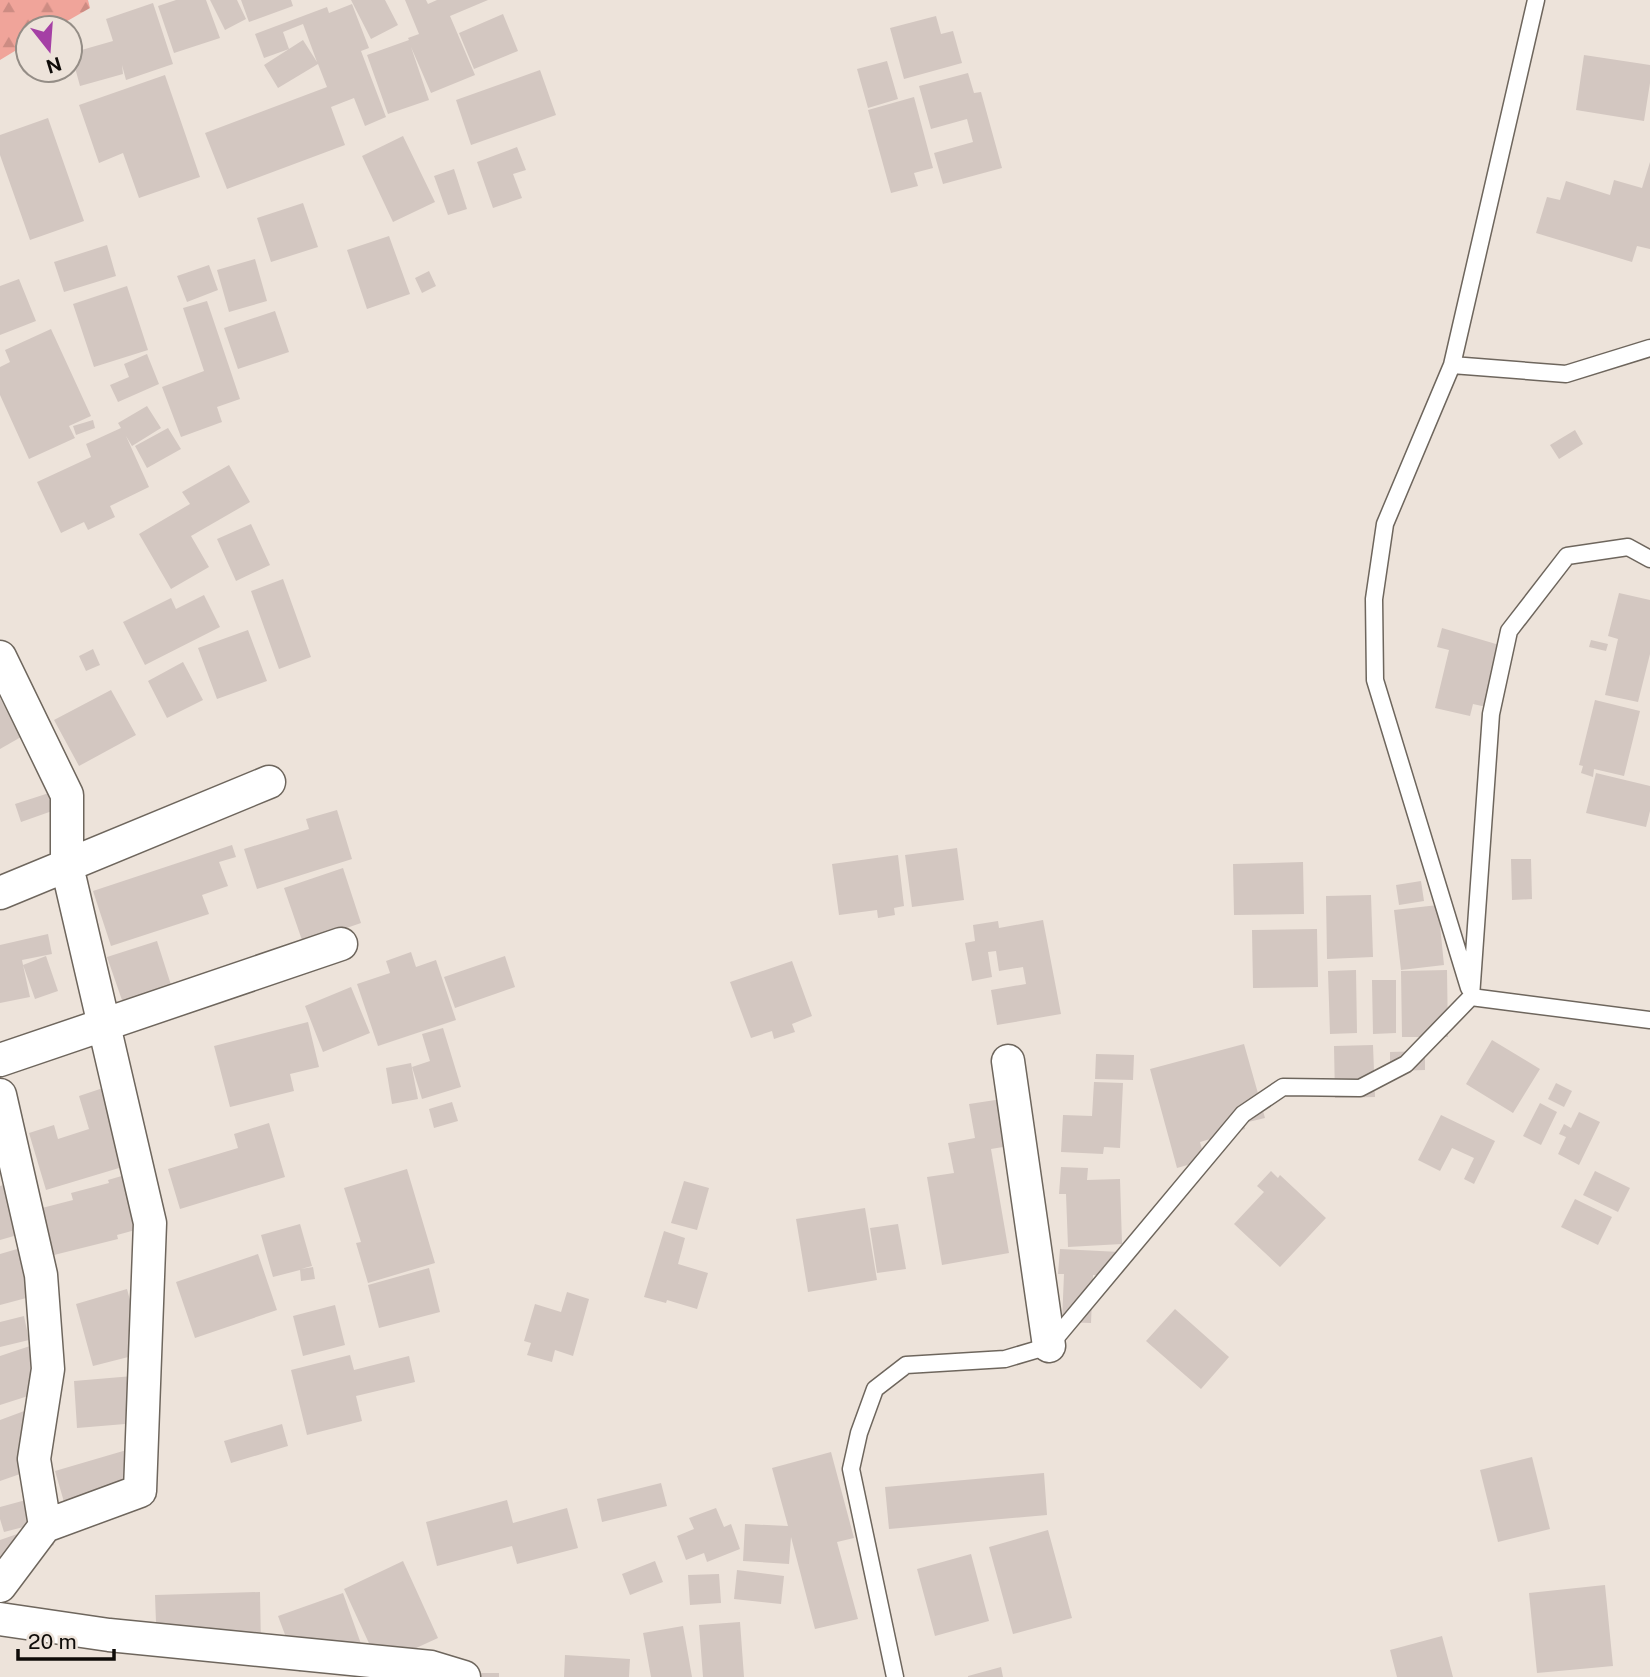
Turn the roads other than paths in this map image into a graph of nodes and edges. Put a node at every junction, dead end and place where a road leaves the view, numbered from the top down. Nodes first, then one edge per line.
1 (1536, 0) edge
2 (1650, 348) edge
3 (1452, 365) junction
4 (1650, 559) edge
5 (0, 657) edge
6 (269, 782) dead end
7 (67, 866) junction
8 (0, 894) edge
9 (341, 944) dead end
10 (1471, 998) junction
11 (1650, 1020) edge
12 (103, 1025) junction
13 (0, 1060) edge
14 (1008, 1061) dead end
15 (0, 1095) edge
16 (1049, 1346) junction
17 (45, 1525) junction
18 (0, 1586) edge
19 (0, 1619) edge
20 (464, 1677) edge
21 (895, 1677) edge

1 - 3 lane
2 - 3 lane
3 - 10 lane
4 - 10 lane
5 - 7 street
6 - 7 street
7 - 8 street
7 - 12 street
9 - 12 street
10 - 11 lane
10 - 16 lane
12 - 13 street
12 - 17 street
14 - 16 street
15 - 17 street
16 - 21 lane
17 - 18 street
19 - 20 street

